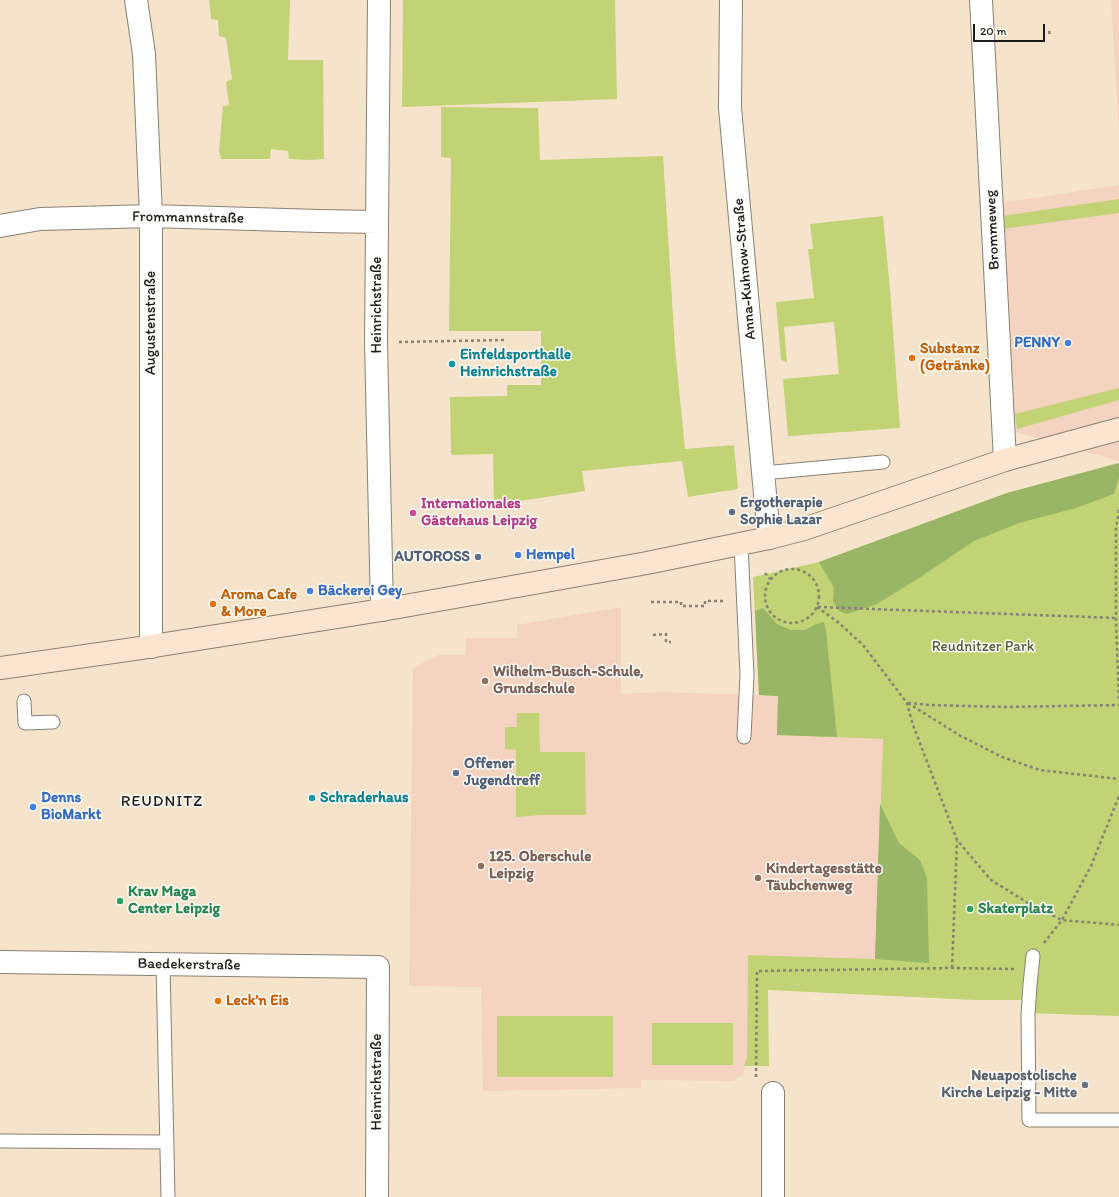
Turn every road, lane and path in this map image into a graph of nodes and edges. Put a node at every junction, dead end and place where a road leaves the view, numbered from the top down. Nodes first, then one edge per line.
1 (136, 0) edge
2 (379, 0) edge
3 (731, 0) edge
4 (981, 0) edge
5 (1050, 31) dead end
6 (1050, 36) dead end
7 (151, 216) junction
8 (377, 222) junction
9 (0, 226) edge
10 (504, 340) dead end
11 (376, 342) junction
12 (1119, 429) edge
13 (1005, 460) junction
14 (883, 462) dead end
15 (763, 473) junction
16 (1119, 510) edge
17 (769, 538) junction
18 (741, 544) junction
19 (766, 573) dead end
20 (770, 579) junction
21 (744, 601) junction
22 (651, 602) dead end
23 (817, 607) junction
24 (382, 610) junction
25 (1117, 620) edge
26 (653, 635) dead end
27 (671, 642) dead end
28 (151, 647) junction
29 (1118, 652) edge
30 (0, 668) edge
31 (24, 701) dead end
32 (1119, 701) edge
33 (907, 703) junction
34 (1119, 705) edge
35 (53, 722) dead end
36 (744, 737) dead end
37 (1119, 779) edge
38 (1119, 796) edge
39 (957, 840) junction
40 (1062, 920) junction
41 (1119, 925) edge
42 (1033, 956) junction
43 (0, 962) edge
44 (163, 964) junction
45 (378, 967) joint
46 (952, 968) junction
47 (773, 1094) joint
48 (1119, 1120) edge
49 (0, 1141) edge
50 (167, 1142) junction
51 (168, 1197) edge
52 (377, 1197) edge
53 (773, 1197) edge

1 - 7 street, Augustenstraße
2 - 8 street, Heinrichstraße
3 - 15 street, Anna-Kuhnow-Straße
4 - 13 street, Brommeweg
5 - 6 path
7 - 8 street, Frommannstraße
7 - 9 street, Frommannstraße
7 - 28 street, Augustenstraße
8 - 11 street, Heinrichstraße
10 - 11 path
11 - 24 street, Heinrichstraße
12 - 13 street
13 - 17 street
14 - 15 lane
15 - 17 street, Anna-Kuhnow-Straße
16 - 25 path
17 - 18 street
18 - 21 lane
18 - 24 street
19 - 20 path
20 - 23 path
20 - 23 path
21 - 22 path
21 - 36 lane
23 - 25 path
23 - 33 path
24 - 28 street
25 - 29 path
26 - 27 path
28 - 30 street
29 - 32 path
31 - 35 lane
33 - 34 path
33 - 37 path
33 - 39 path
38 - 40 path
39 - 40 path
39 - 46 path
40 - 41 path
40 - 42 path
42 - 46 path
42 - 48 lane
43 - 44 street, Baedekerstraße
44 - 45 street, Baedekerstraße
44 - 50 lane
45 - 52 street, Heinrichstraße
46 - 47 path
47 - 53 street
49 - 50 lane
50 - 51 lane

